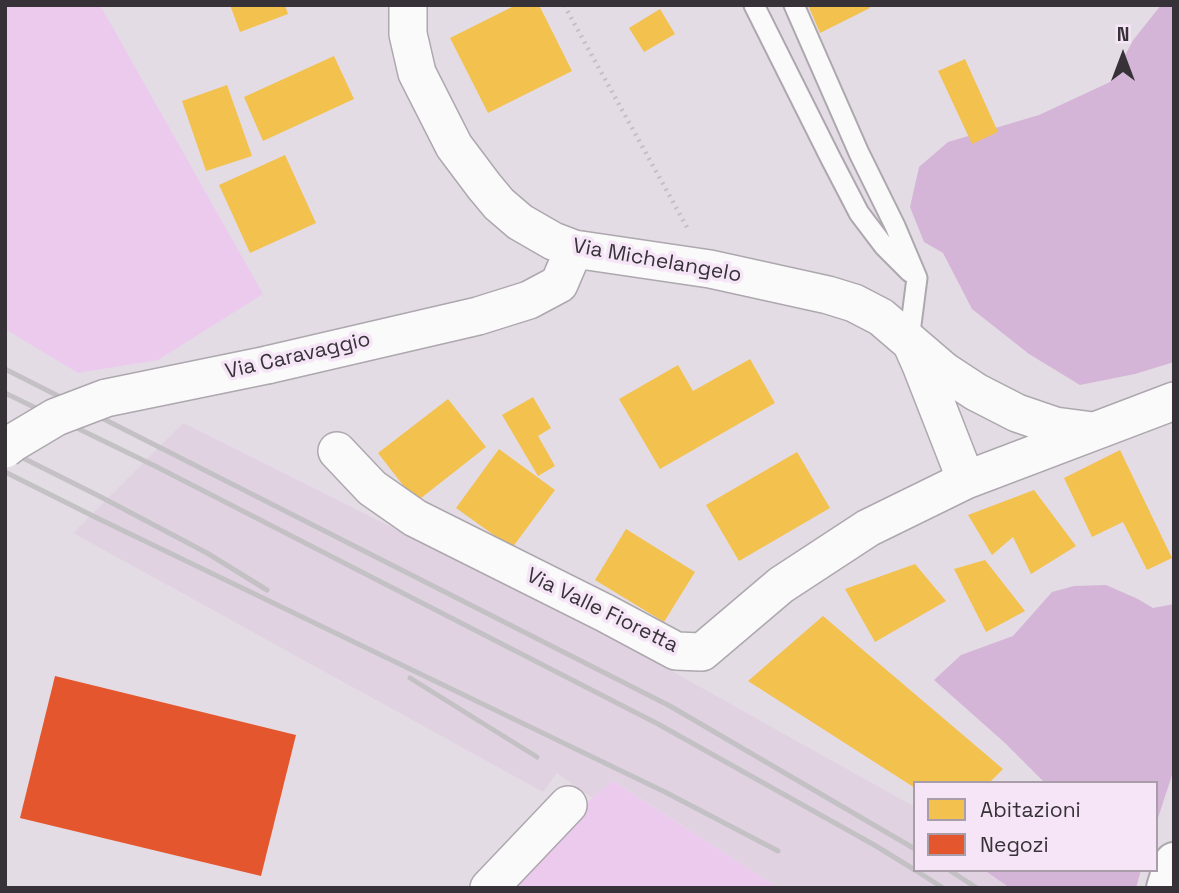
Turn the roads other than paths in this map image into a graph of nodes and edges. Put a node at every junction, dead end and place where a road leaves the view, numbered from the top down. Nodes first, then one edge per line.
1 (408, 5) edge
2 (754, 5) edge
3 (794, 5) edge
4 (574, 249) junction
5 (917, 278) junction
6 (909, 340) junction
7 (1174, 401) edge
8 (1093, 430) junction
9 (5, 449) edge
10 (337, 451) dead end
11 (966, 480) junction
12 (568, 805) dead end
13 (489, 888) edge

1 - 4 street, Via Michelangelo
2 - 5 lane
3 - 5 lane
4 - 6 street, Via Michelangelo
4 - 9 street, Via Caravaggio, bridge
5 - 6 lane
6 - 8 street, Via Michelangelo
6 - 11 street, Via Michelangelo
7 - 8 street, Via Valle Fioretta
8 - 11 street, Via Valle Fioretta
10 - 11 street, Via Valle Fioretta
12 - 13 street

